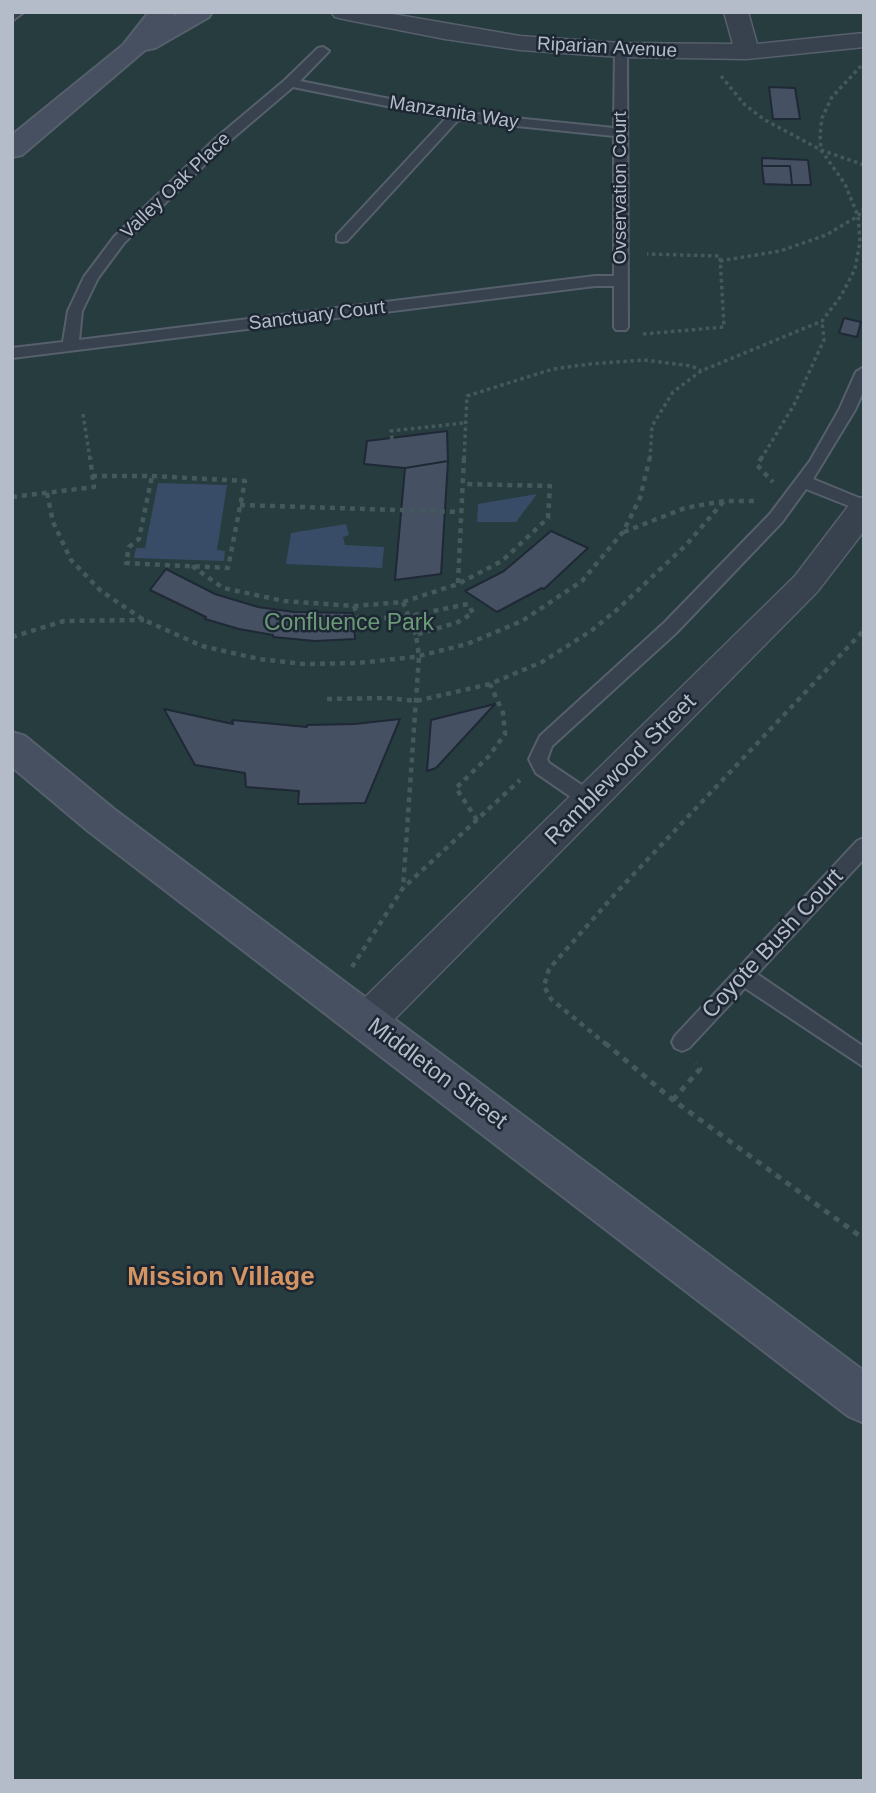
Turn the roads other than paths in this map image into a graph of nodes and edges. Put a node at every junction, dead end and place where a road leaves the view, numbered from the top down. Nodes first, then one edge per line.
1 (18, 12) edge
2 (164, 12) edge
3 (200, 12) edge
4 (343, 12) edge
5 (736, 12) edge
6 (352, 13) edge
7 (12, 17) edge
8 (864, 40) edge
9 (132, 50) junction
10 (621, 50) junction
11 (323, 51) dead end
12 (747, 52) junction
13 (290, 83) junction
14 (455, 116) junction
15 (620, 132) junction
16 (12, 149) edge
17 (342, 238) dead end
18 (621, 281) junction
19 (621, 327) road end
20 (70, 346) junction
21 (12, 353) edge
22 (864, 372) edge
23 (804, 482) junction
24 (864, 507) edge
25 (12, 746) edge
26 (591, 801) junction
27 (864, 846) edge
28 (744, 976) junction
29 (367, 1021) junction
30 (682, 1042) road end
31 (864, 1058) edge
32 (864, 1400) edge

1 - 7 lane
2 - 9 street
3 - 9 street
4 - 6 street, Riparian Avenue
5 - 12 street
6 - 10 street, Riparian Avenue
8 - 12 street, Riparian Avenue
9 - 16 street
10 - 12 street, Riparian Avenue
10 - 15 lane, Ovservation Court
11 - 13 lane, Valley Oak Place
13 - 14 lane, Manzanita Way
13 - 20 lane, Valley Oak Place
14 - 15 lane, Manzanita Way
14 - 17 lane
15 - 18 lane, Ovservation Court
18 - 19 lane, Ovservation Court
18 - 20 lane, Sanctuary Court
20 - 21 lane, Sanctuary Court
22 - 23 lane
23 - 24 lane
23 - 26 lane
24 - 26 street, Ramblewood Street
25 - 29 street, Middleton Street
26 - 29 street, Ramblewood Street
27 - 28 lane, Coyote Bush Court
28 - 30 lane, Coyote Bush Court
28 - 31 lane
29 - 32 street, Middleton Street

